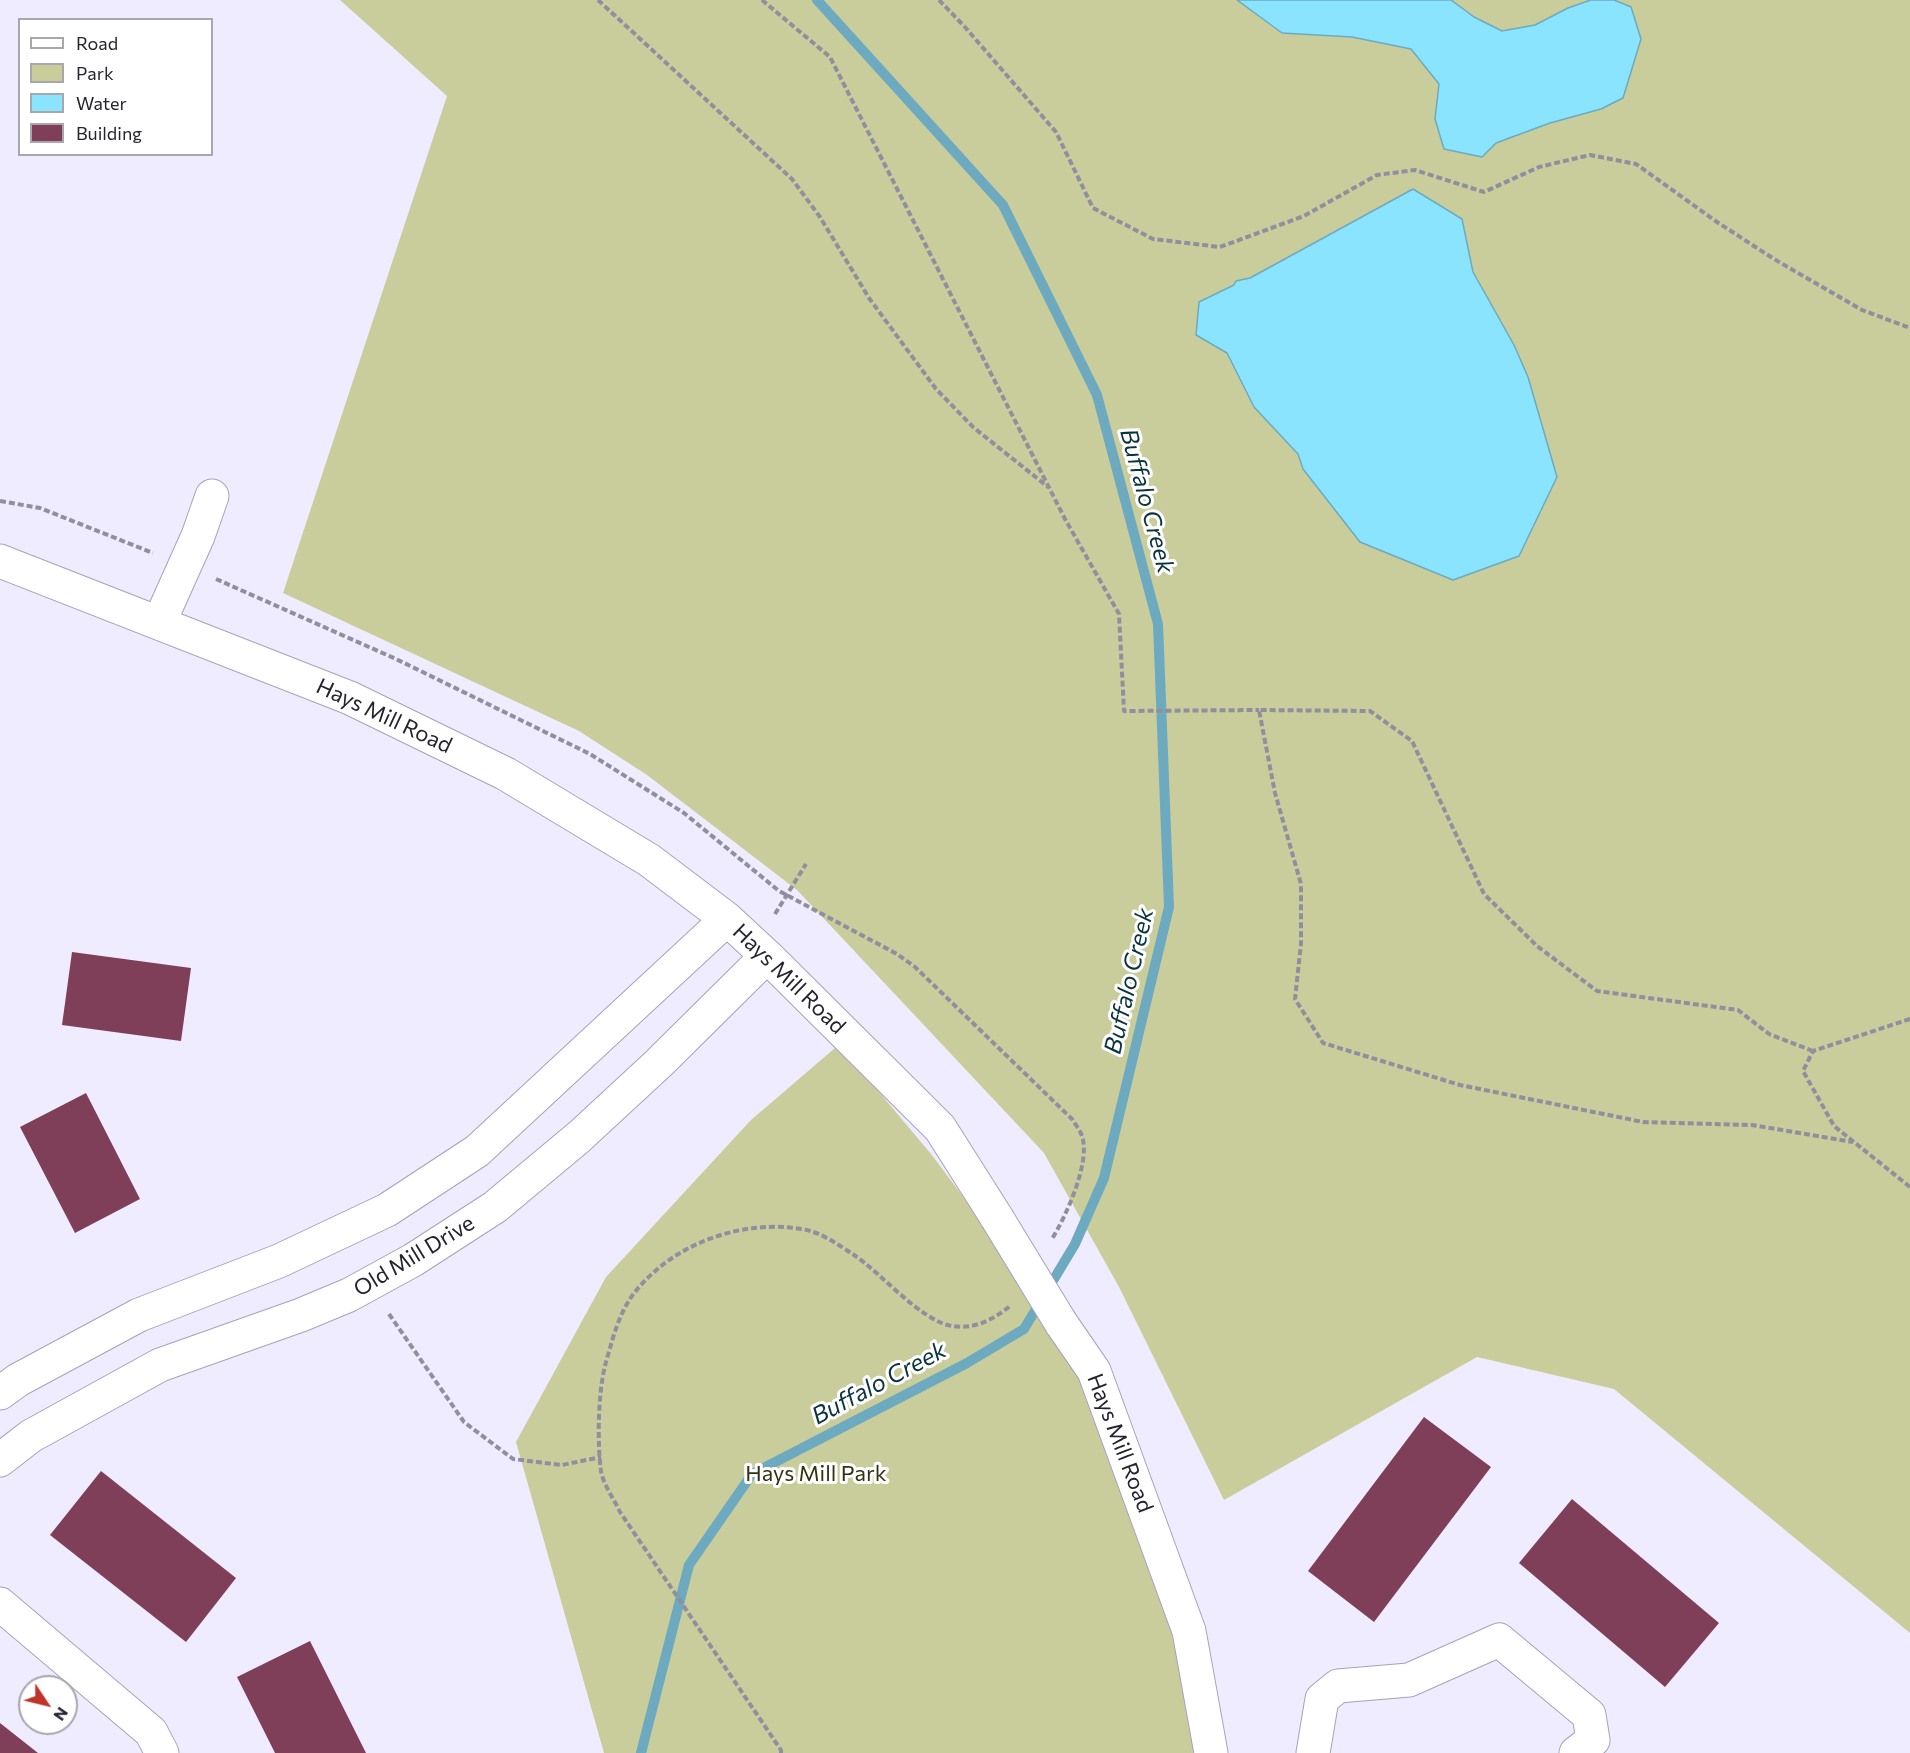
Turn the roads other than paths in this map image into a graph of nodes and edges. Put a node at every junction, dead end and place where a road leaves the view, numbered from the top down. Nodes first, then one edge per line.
1 (212, 496) dead end
2 (0, 561) edge
3 (159, 623) junction
4 (727, 919) junction
5 (760, 949) junction
6 (0, 1393) edge
7 (0, 1460) edge
8 (0, 1604) edge
9 (162, 1753) edge
10 (1211, 1753) edge
11 (1313, 1753) edge
12 (1576, 1753) edge

1 - 3 street
2 - 3 street, Hays Mill Road
3 - 4 street, Hays Mill Road
4 - 5 street, Hays Mill Road
4 - 6 street
5 - 7 street, Old Mill Drive
5 - 10 street, Hays Mill Road, bridge
8 - 9 street
11 - 12 street

